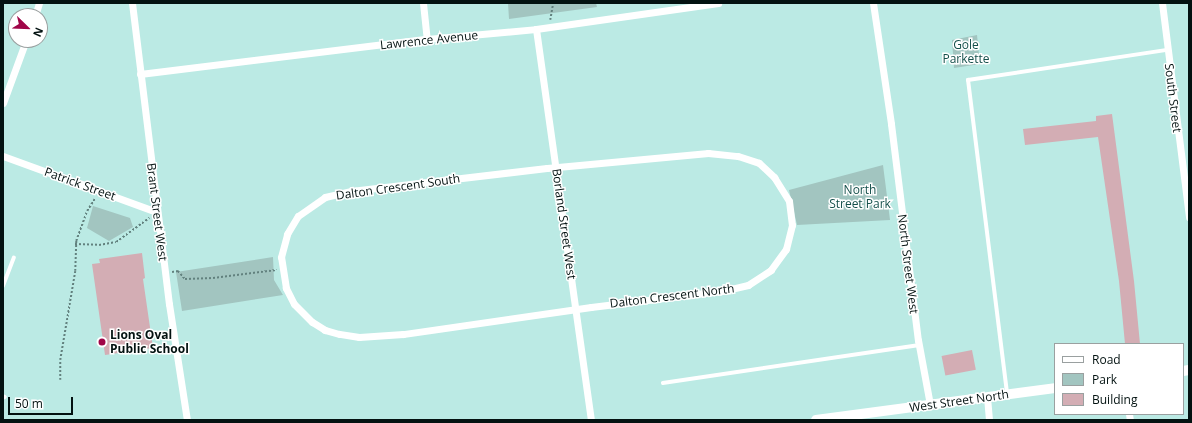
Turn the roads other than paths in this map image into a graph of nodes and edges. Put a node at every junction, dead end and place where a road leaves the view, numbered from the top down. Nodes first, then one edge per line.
1 (132, 3) edge
2 (423, 3) edge
3 (718, 3) edge
4 (873, 3) edge
5 (1162, 3) edge
6 (536, 29) junction
7 (427, 39) junction
8 (23, 48) edge
9 (1167, 50) junction
10 (140, 74) junction
11 (3, 104) edge
12 (3, 156) edge
13 (556, 167) junction
14 (157, 212) junction
15 (1189, 217) edge
16 (14, 258) dead end
17 (3, 286) edge
18 (575, 309) junction
19 (919, 345) junction
20 (663, 383) dead end
21 (1054, 388) edge
22 (1007, 394) junction
23 (987, 397) junction
24 (930, 405) junction
25 (187, 420) edge
26 (591, 420) edge
27 (816, 420) edge
28 (989, 420) edge

1 - 10 street, Brant Street West
2 - 7 street
3 - 6 street, Lawrence Avenue
4 - 19 street, North Street West
5 - 9 street, South Street
6 - 7 street, Lawrence Avenue
6 - 13 street, Borland Street West
7 - 10 street, Lawrence Avenue
8 - 11 street
9 - 15 street, South Street
9 - 22 lane
10 - 14 street, Brant Street West
12 - 14 street, Patrick Street
13 - 18 street, Borland Street West
13 - 18 street, Dalton Crescent North
13 - 18 street, Dalton Crescent South
14 - 25 street, Brant Street West
16 - 17 lane
18 - 26 street, Borland Street West
19 - 20 lane
19 - 24 street, North Street West
21 - 22 main road, West Street North
22 - 23 main road, West Street North
23 - 24 main road, West Street North
23 - 28 street
24 - 27 main road, West Street North

